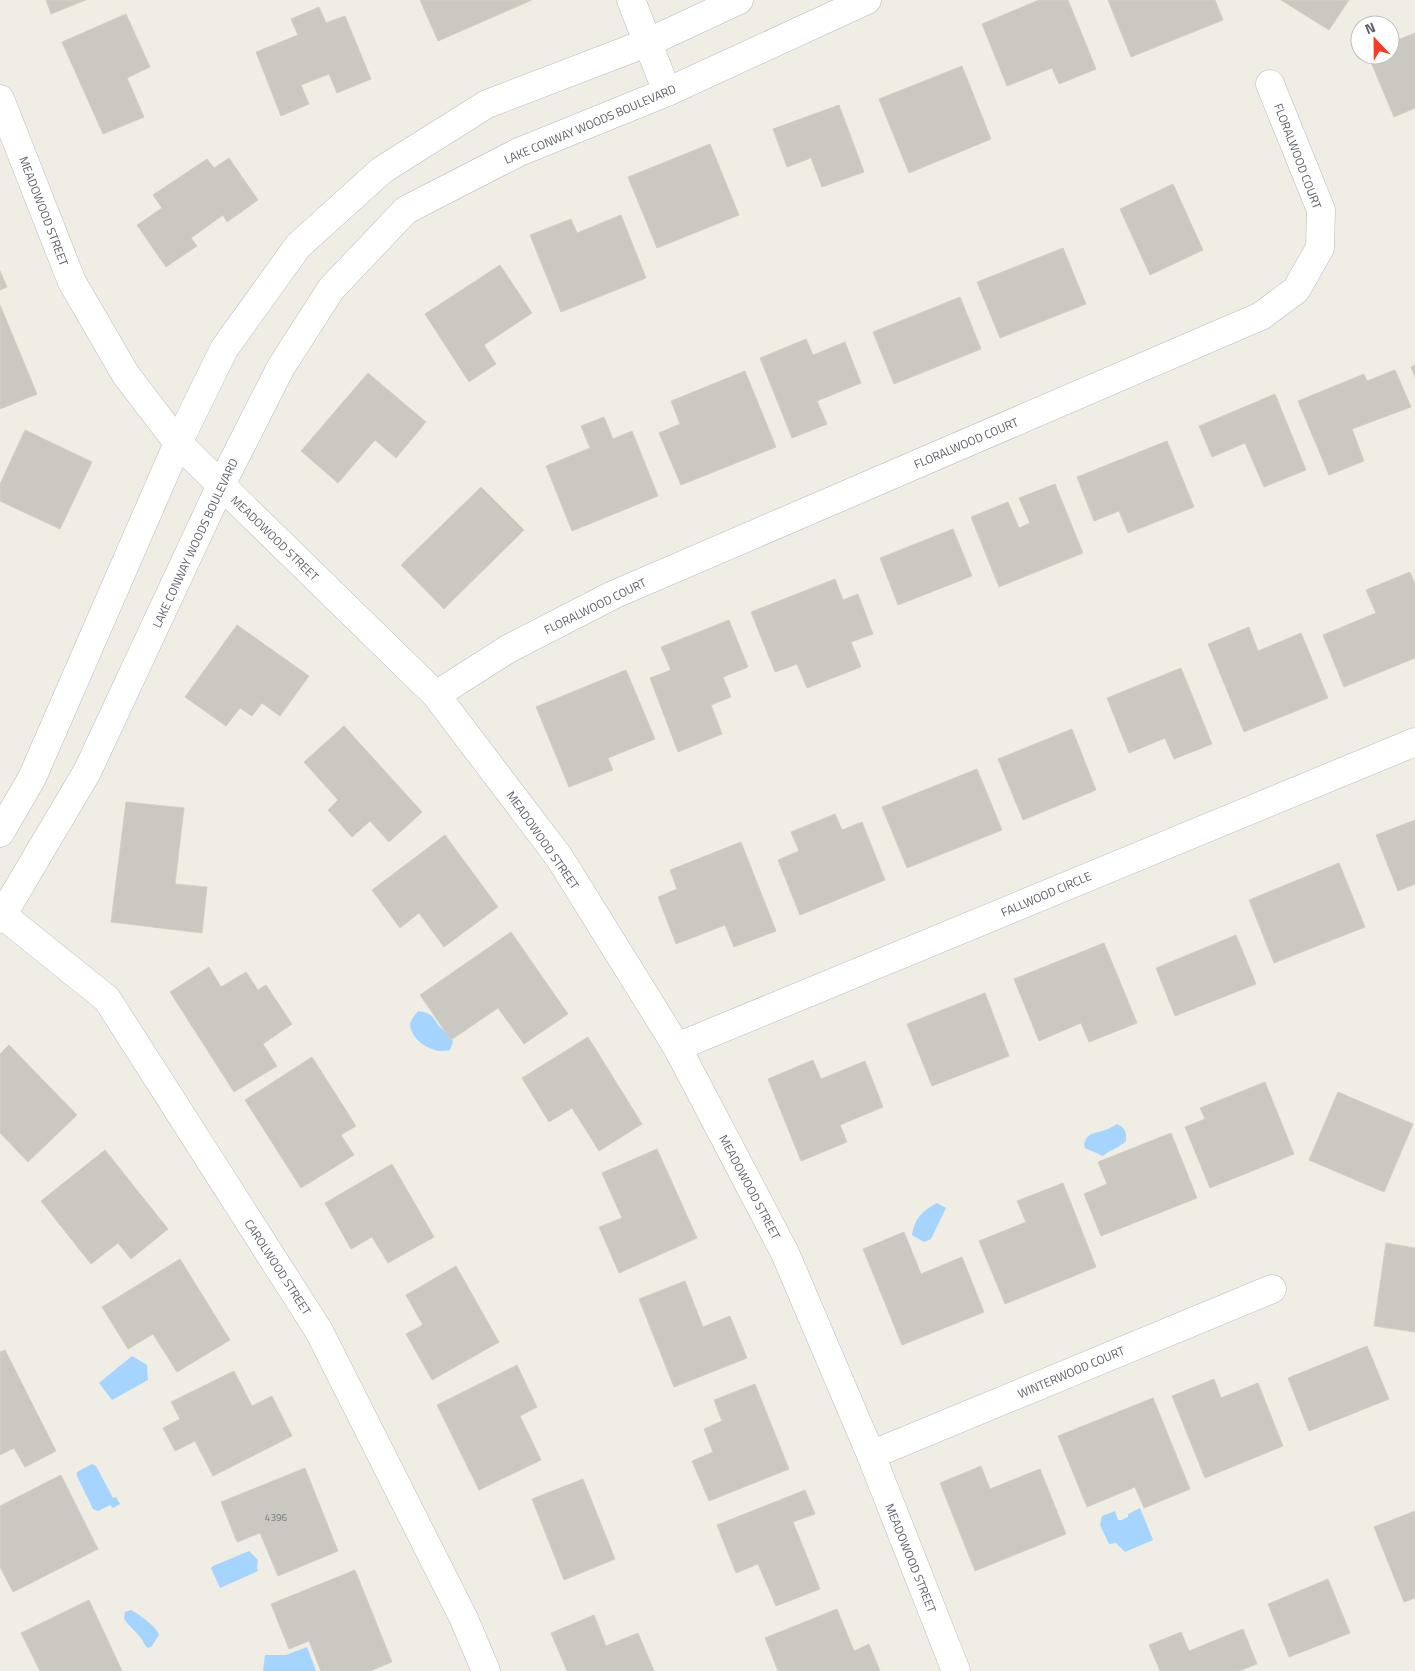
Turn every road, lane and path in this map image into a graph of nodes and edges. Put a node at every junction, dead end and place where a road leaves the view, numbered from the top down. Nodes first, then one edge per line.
1 (631, 0) edge
2 (740, 0) edge
3 (867, 0) edge
4 (649, 42) junction
5 (1270, 84) dead end
6 (667, 92) junction
7 (0, 99) edge
8 (178, 443) junction
9 (221, 485) junction
10 (436, 695) junction
11 (1415, 742) edge
12 (0, 833) edge
13 (1, 915) edge
14 (677, 1047) junction
15 (1272, 1289) dead end
16 (871, 1455) junction
17 (486, 1671) edge
18 (956, 1671) edge

1 - 4 street
2 - 4 street
3 - 6 street, LAKE CONWAY WOODS BOULEVARD
4 - 6 street
4 - 8 street
5 - 10 street, FLORALWOOD COURT
6 - 9 street, LAKE CONWAY WOODS BOULEVARD
7 - 8 street, MEADOWOOD STREET
8 - 9 street, MEADOWOOD STREET
8 - 12 street
9 - 10 street, MEADOWOOD STREET
9 - 13 street, LAKE CONWAY WOODS BOULEVARD
10 - 14 street, MEADOWOOD STREET
11 - 14 street, FALLWOOD CIRCLE
13 - 17 street, CAROLWOOD STREET
14 - 16 street, MEADOWOOD STREET
15 - 16 street, WINTERWOOD COURT
16 - 18 street, MEADOWOOD STREET

